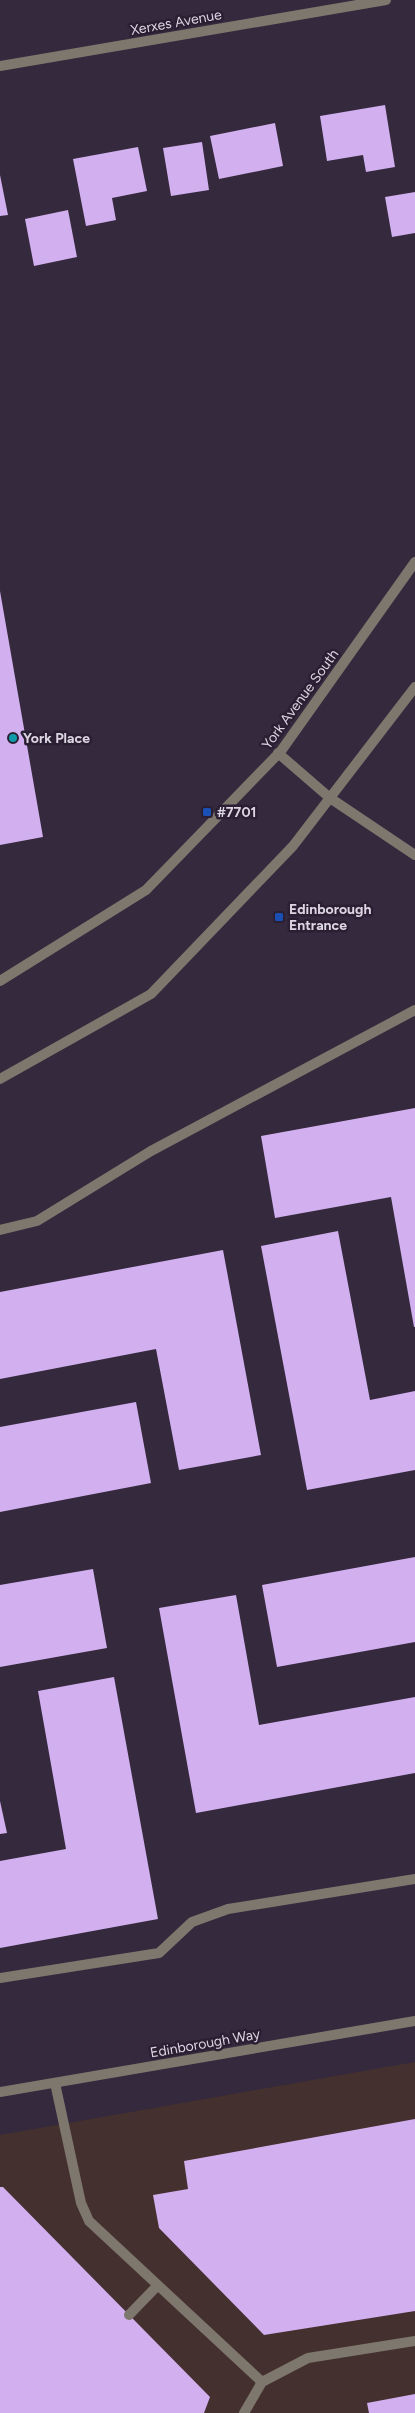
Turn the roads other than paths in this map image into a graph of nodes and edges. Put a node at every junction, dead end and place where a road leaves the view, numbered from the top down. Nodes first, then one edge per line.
1 (386, 0) edge
2 (0, 66) edge
3 (415, 562) edge
4 (415, 687) edge
5 (278, 754) junction
6 (330, 798) junction
7 (415, 855) edge
8 (0, 981) edge
9 (415, 1010) edge
10 (0, 1079) edge
11 (0, 1230) edge
12 (415, 1879) edge
13 (0, 1978) edge
14 (415, 2021) edge
15 (55, 2083) junction
16 (0, 2092) edge
17 (158, 2285) junction
18 (129, 2315) dead end
19 (415, 2341) edge
20 (262, 2382) junction
21 (244, 2413) edge

1 - 2 street, Xerxes Avenue
3 - 5 street, York Avenue South
4 - 6 street
5 - 6 street
5 - 8 street, York Avenue South
6 - 7 street
6 - 10 street
9 - 11 street
12 - 13 street
14 - 15 street, Edinborough Way
15 - 16 street, Edinborough Way
15 - 17 street
17 - 18 street
17 - 20 street
19 - 20 street
20 - 21 street

